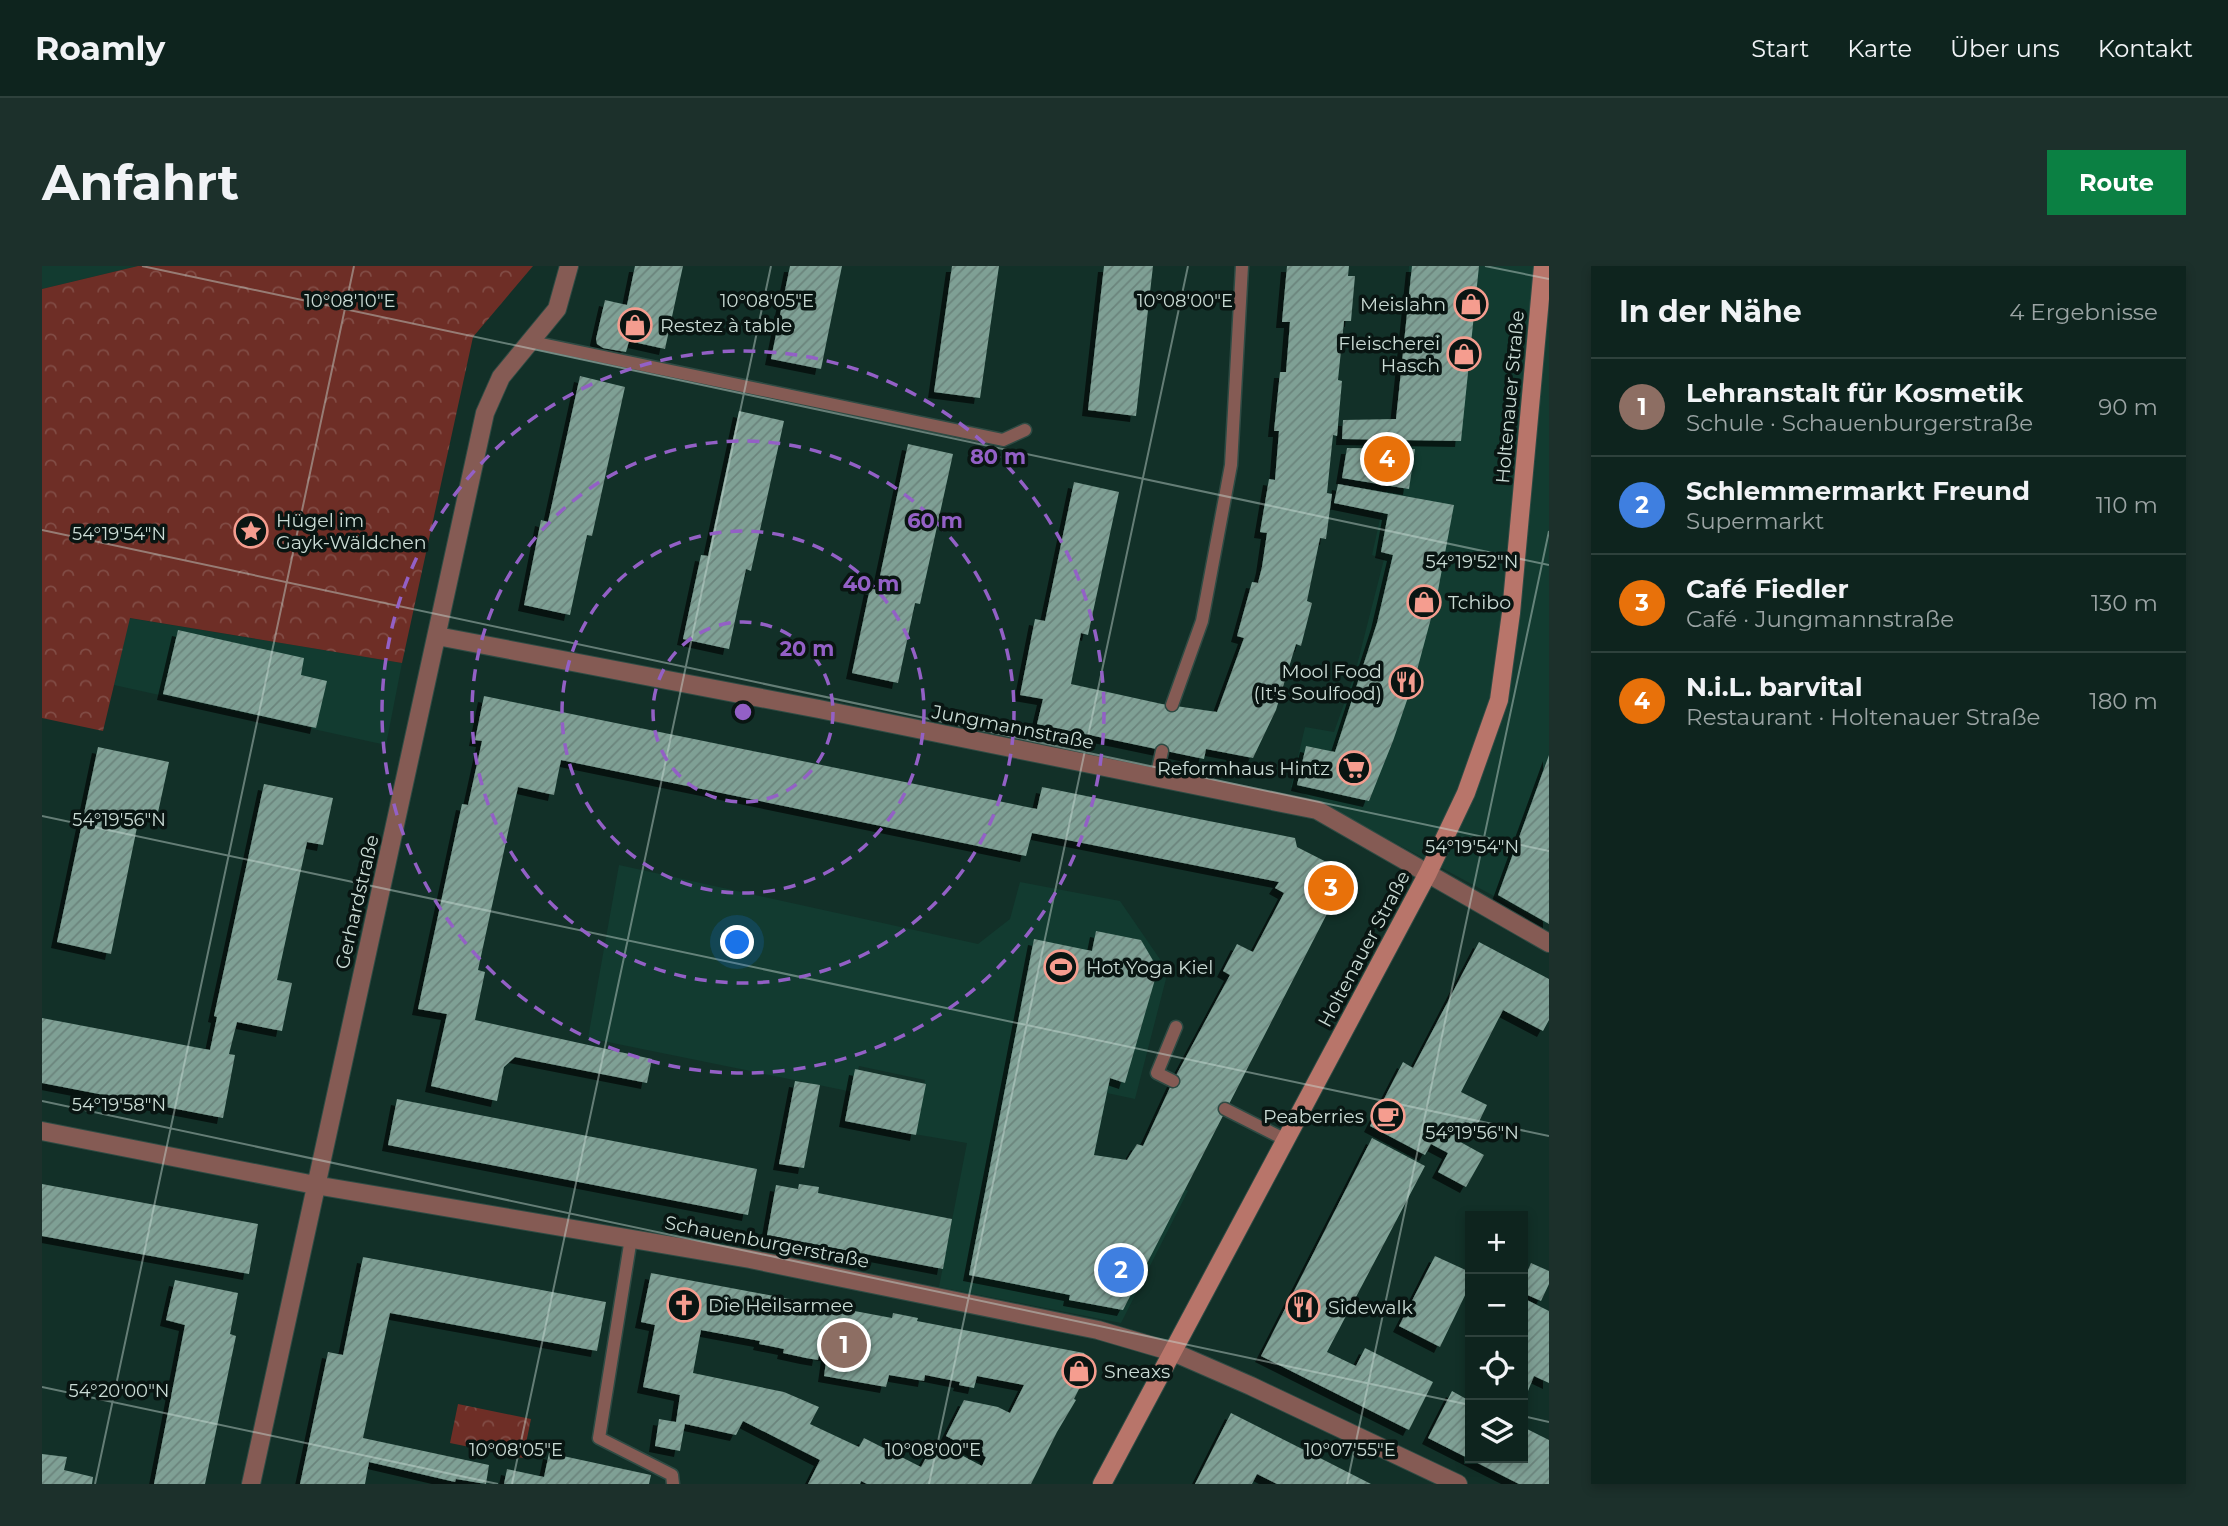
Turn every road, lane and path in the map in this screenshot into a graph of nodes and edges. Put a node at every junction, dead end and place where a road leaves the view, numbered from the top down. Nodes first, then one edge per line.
1 (569, 266) edge
2 (1242, 266) edge
3 (1543, 266) edge
4 (532, 342) junction
5 (1025, 430) dead end
6 (437, 636) junction
7 (1172, 705) dead end
8 (1163, 751) dead end
9 (1156, 778) junction
10 (1428, 873) junction
11 (1549, 943) edge
12 (1176, 1027) dead end
13 (1173, 1081) dead end
14 (1224, 1109) dead end
15 (42, 1131) edge
16 (1286, 1140) junction
17 (315, 1185) junction
18 (631, 1238) junction
19 (1172, 1352) junction
20 (251, 1484) edge
21 (673, 1484) edge
22 (1102, 1484) edge
23 (1458, 1484) edge

1 - 4 street, Gerhardstraße
2 - 7 lane
3 - 10 main road, Holtenauer Straße
4 - 5 lane
4 - 6 street, Gerhardstraße
6 - 9 street, Jungmannstraße
6 - 17 street, Gerhardstraße
8 - 9 lane
9 - 10 street, Jungmannstraße
10 - 11 street, Jungmannstraße
10 - 16 main road, Holtenauer Straße
12 - 13 lane
14 - 16 lane
15 - 17 street, Schauenburgerstraße
16 - 19 main road, Holtenauer Straße
17 - 18 street, Schauenburgerstraße
17 - 20 street, Gerhardstraße
18 - 19 street, Schauenburgerstraße
18 - 21 lane
19 - 22 main road, Holtenauer Straße
19 - 23 street, Schauenburgerstraße

